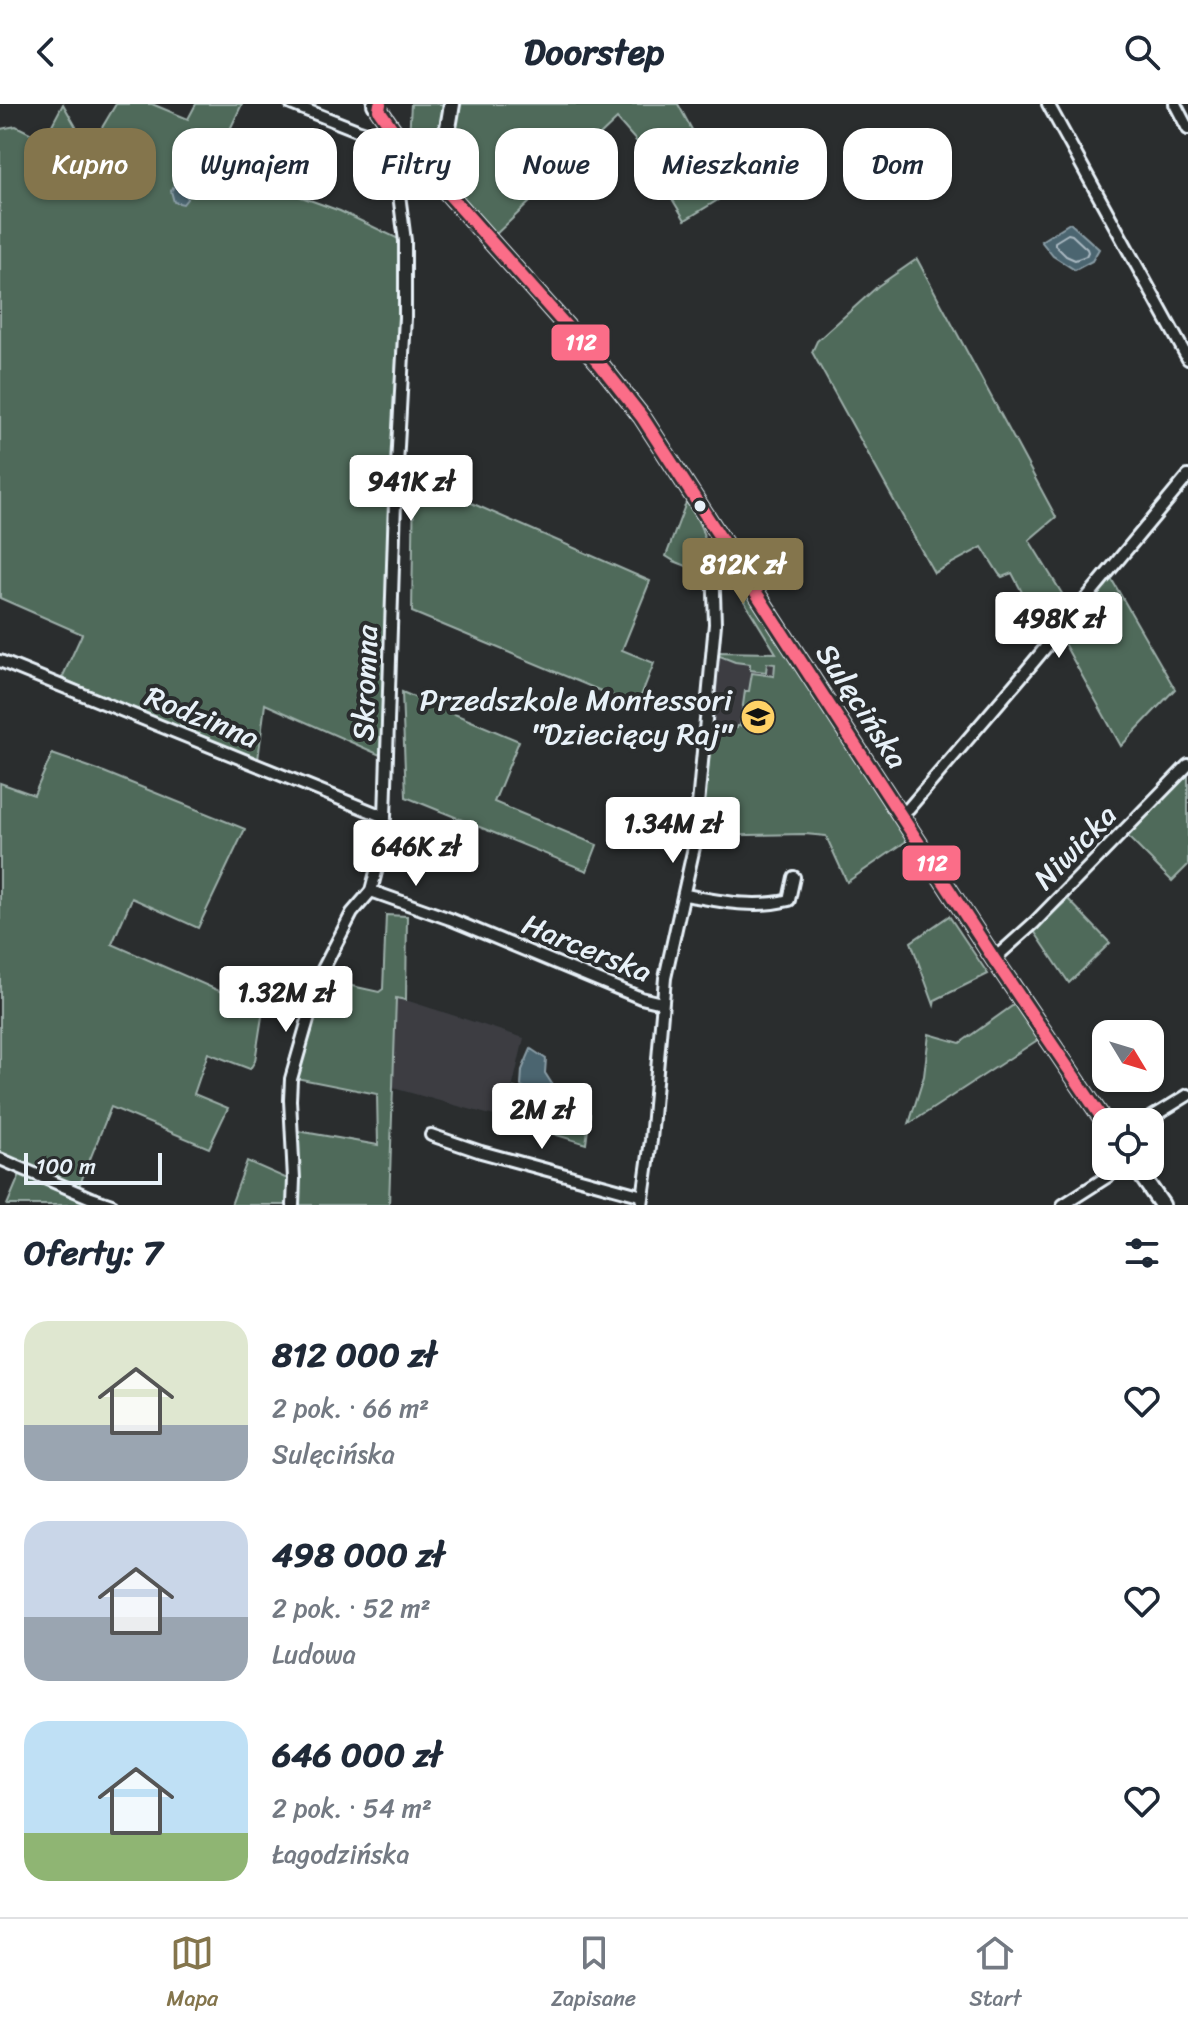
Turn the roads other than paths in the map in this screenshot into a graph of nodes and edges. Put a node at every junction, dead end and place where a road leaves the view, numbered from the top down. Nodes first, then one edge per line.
1 (291, 104) edge
2 (452, 104) edge
3 (1048, 104) edge
4 (1175, 104) edge
5 (377, 107) edge
6 (353, 128) edge
7 (392, 128) edge
8 (447, 128) edge
9 (1188, 129) edge
10 (400, 200) edge
11 (452, 200) edge
12 (1188, 359) edge
13 (1188, 476) edge
14 (726, 547) junction
15 (0, 661) edge
16 (1188, 765) edge
17 (901, 814) junction
18 (385, 817) junction
19 (794, 877) dead end
20 (371, 891) junction
21 (685, 895) junction
22 (994, 959) junction
23 (662, 1003) junction
24 (1188, 1095) edge
25 (1095, 1108) edge
26 (1164, 1110) edge
27 (431, 1135) dead end
28 (0, 1159) edge
29 (1102, 1180) edge
30 (1145, 1180) edge
31 (643, 1200) edge
32 (112, 1205) edge
33 (293, 1205) edge
34 (1063, 1205) edge
35 (1162, 1205) edge

1 - 6 street
2 - 8 street
3 - 12 street
4 - 9 street
5 - 7 street, Sulęcińska
10 - 18 street, Skromna
11 - 14 street, Sulęcińska
13 - 17 street
14 - 17 street, Sulęcińska
14 - 21 street
15 - 18 street, Rodzinna
16 - 22 street, Niwicka
17 - 22 street, Sulęcińska
18 - 20 street, Skromna
19 - 21 street
20 - 23 street, Harcerska
20 - 33 street, Skromna
21 - 23 street
22 - 25 street, Sulęcińska
23 - 31 street
24 - 26 street
27 - 31 street
28 - 32 street
29 - 34 street
30 - 35 street

